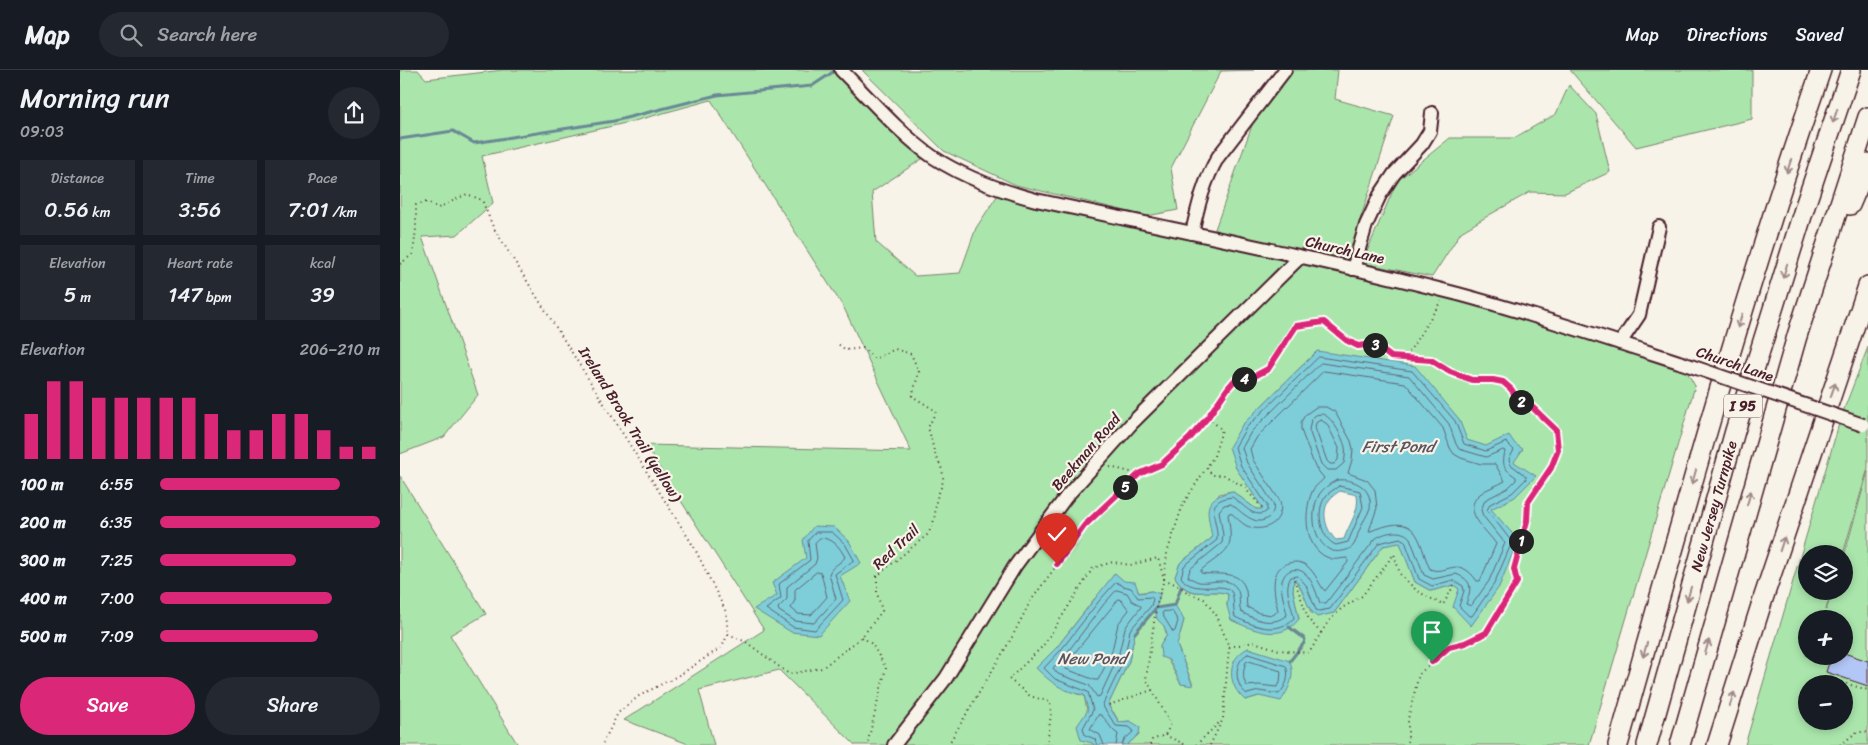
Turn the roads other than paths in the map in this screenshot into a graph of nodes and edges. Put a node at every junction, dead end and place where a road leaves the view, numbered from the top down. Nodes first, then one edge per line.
1 (841, 70) edge
2 (1285, 70) edge
3 (1821, 70) edge
4 (1851, 70) edge
5 (1432, 113) dead end
6 (1868, 117) edge
7 (1868, 163) edge
8 (1659, 227) dead end
9 (1192, 233) junction
10 (1300, 257) junction
11 (1353, 269) junction
12 (1868, 286) edge
13 (1797, 336) junction
14 (1620, 343) junction
15 (1865, 426) edge
16 (894, 745) edge
17 (1618, 745) edge
18 (1647, 745) edge
19 (1680, 745) edge
20 (1717, 745) edge

1 - 9 street, Church Lane
2 - 9 street
3 -> 17 highway, New Jersey Turnpike / I 95
4 -> 18 highway, New Jersey Turnpike / I 95
5 - 11 street
6 - 13 highway, New Jersey Turnpike / I 95
7 - 13 highway
8 - 14 street
9 - 10 street, Church Lane
10 - 11 street, Church Lane
10 - 16 street, Beekman Road
11 - 14 street, Church Lane
20 -> 12 highway
19 -> 13 highway, New Jersey Turnpike / I 95
14 - 15 street, Church Lane, bridge

